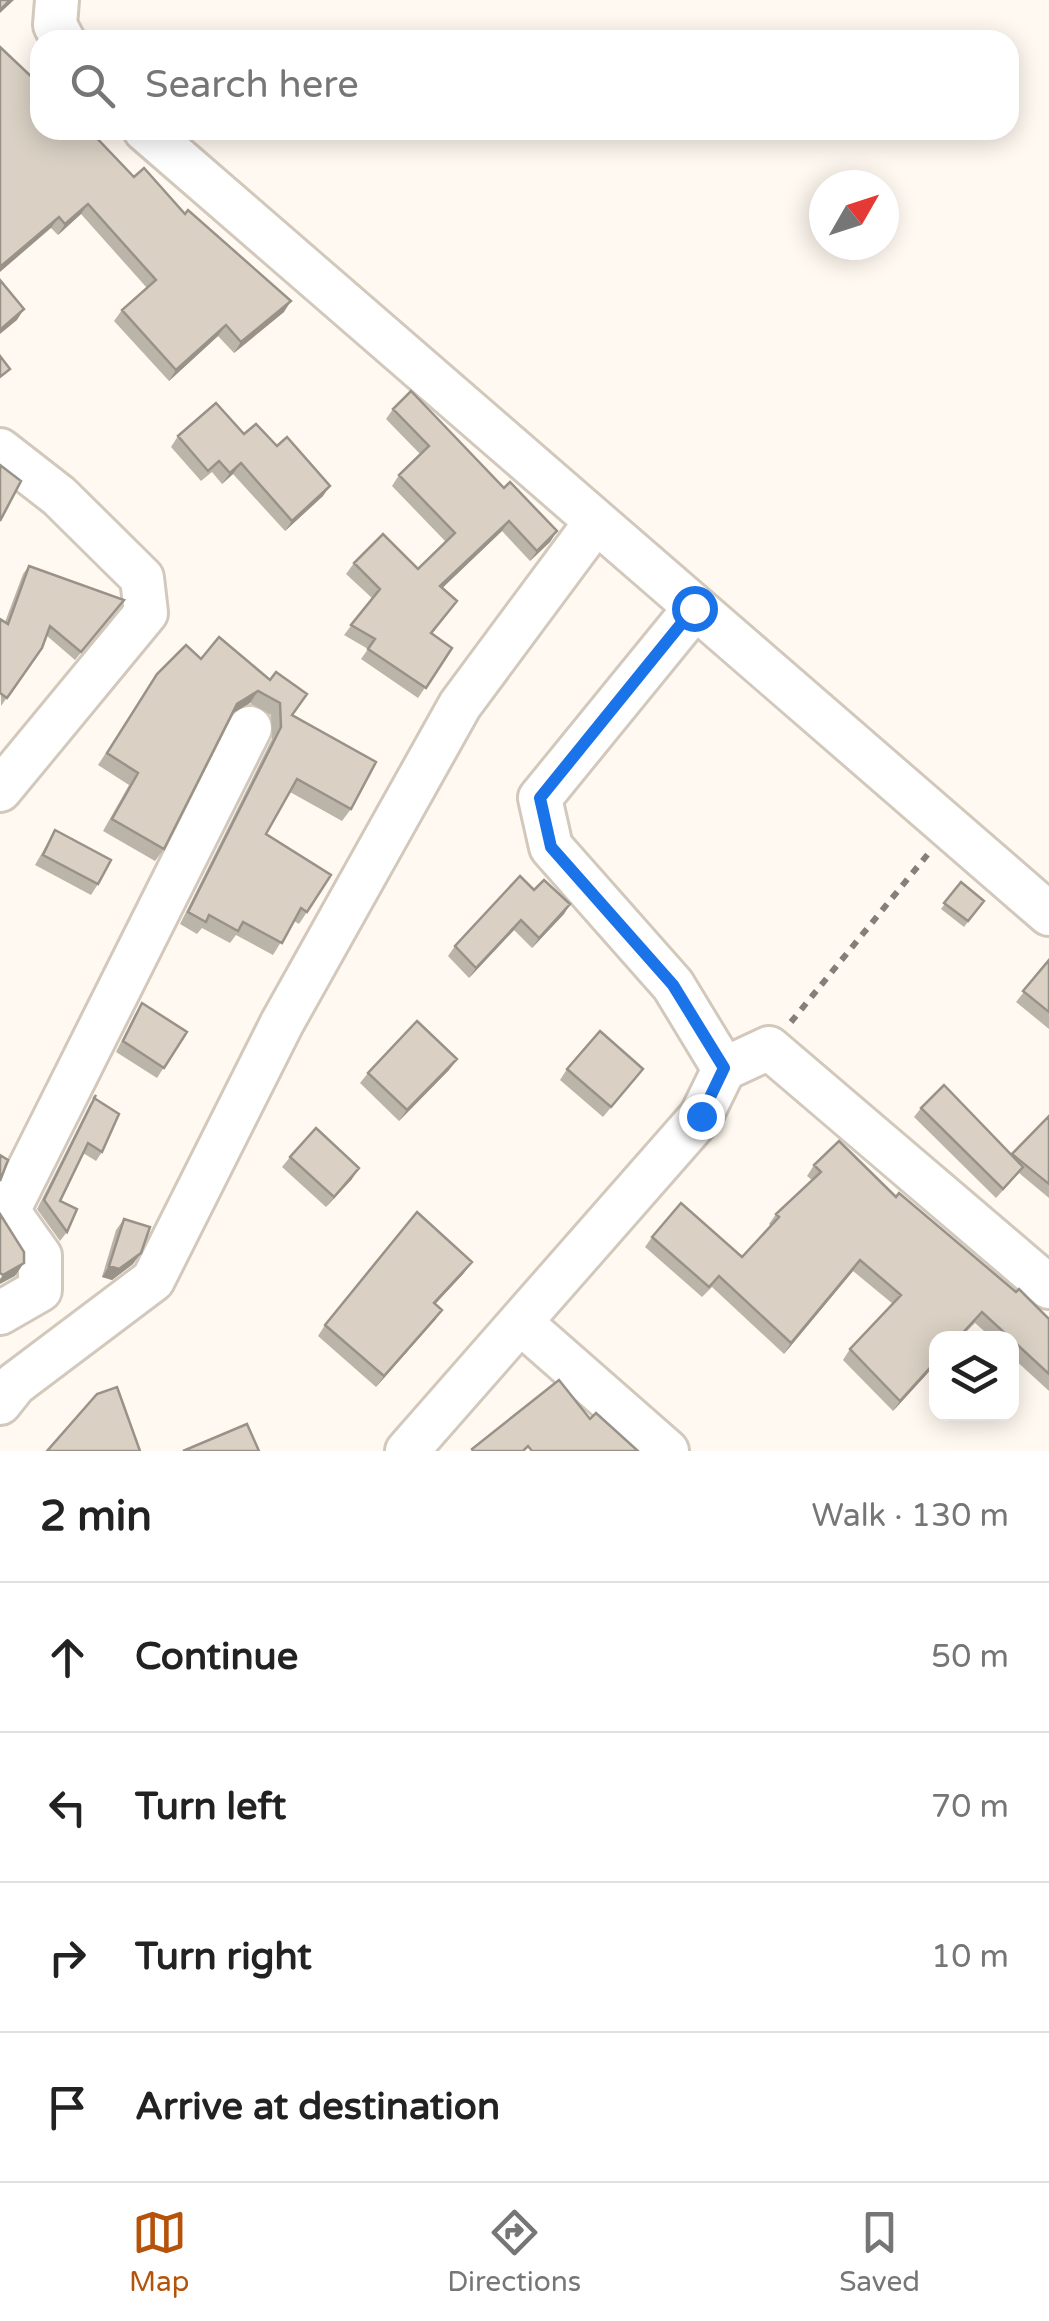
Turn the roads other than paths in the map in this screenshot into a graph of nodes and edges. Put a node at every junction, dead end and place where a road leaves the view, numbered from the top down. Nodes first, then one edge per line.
1 (57, 0) edge
2 (58, 30) edge
3 (157, 140) edge
4 (1, 455) edge
5 (596, 522) junction
6 (694, 608) junction
7 (250, 728) dead end
8 (0, 790) edge
9 (1049, 914) edge
10 (724, 1068) junction
11 (1049, 1287) edge
12 (0, 1312) edge
13 (520, 1322) junction
14 (0, 1403) edge
15 (407, 1451) edge
16 (667, 1451) edge

1 - 2 street
3 - 5 street
4 - 8 street
5 - 6 street
5 - 14 street
6 - 9 street
6 - 10 street
7 - 12 street
10 - 11 street
10 - 13 street
13 - 15 street
13 - 16 street

